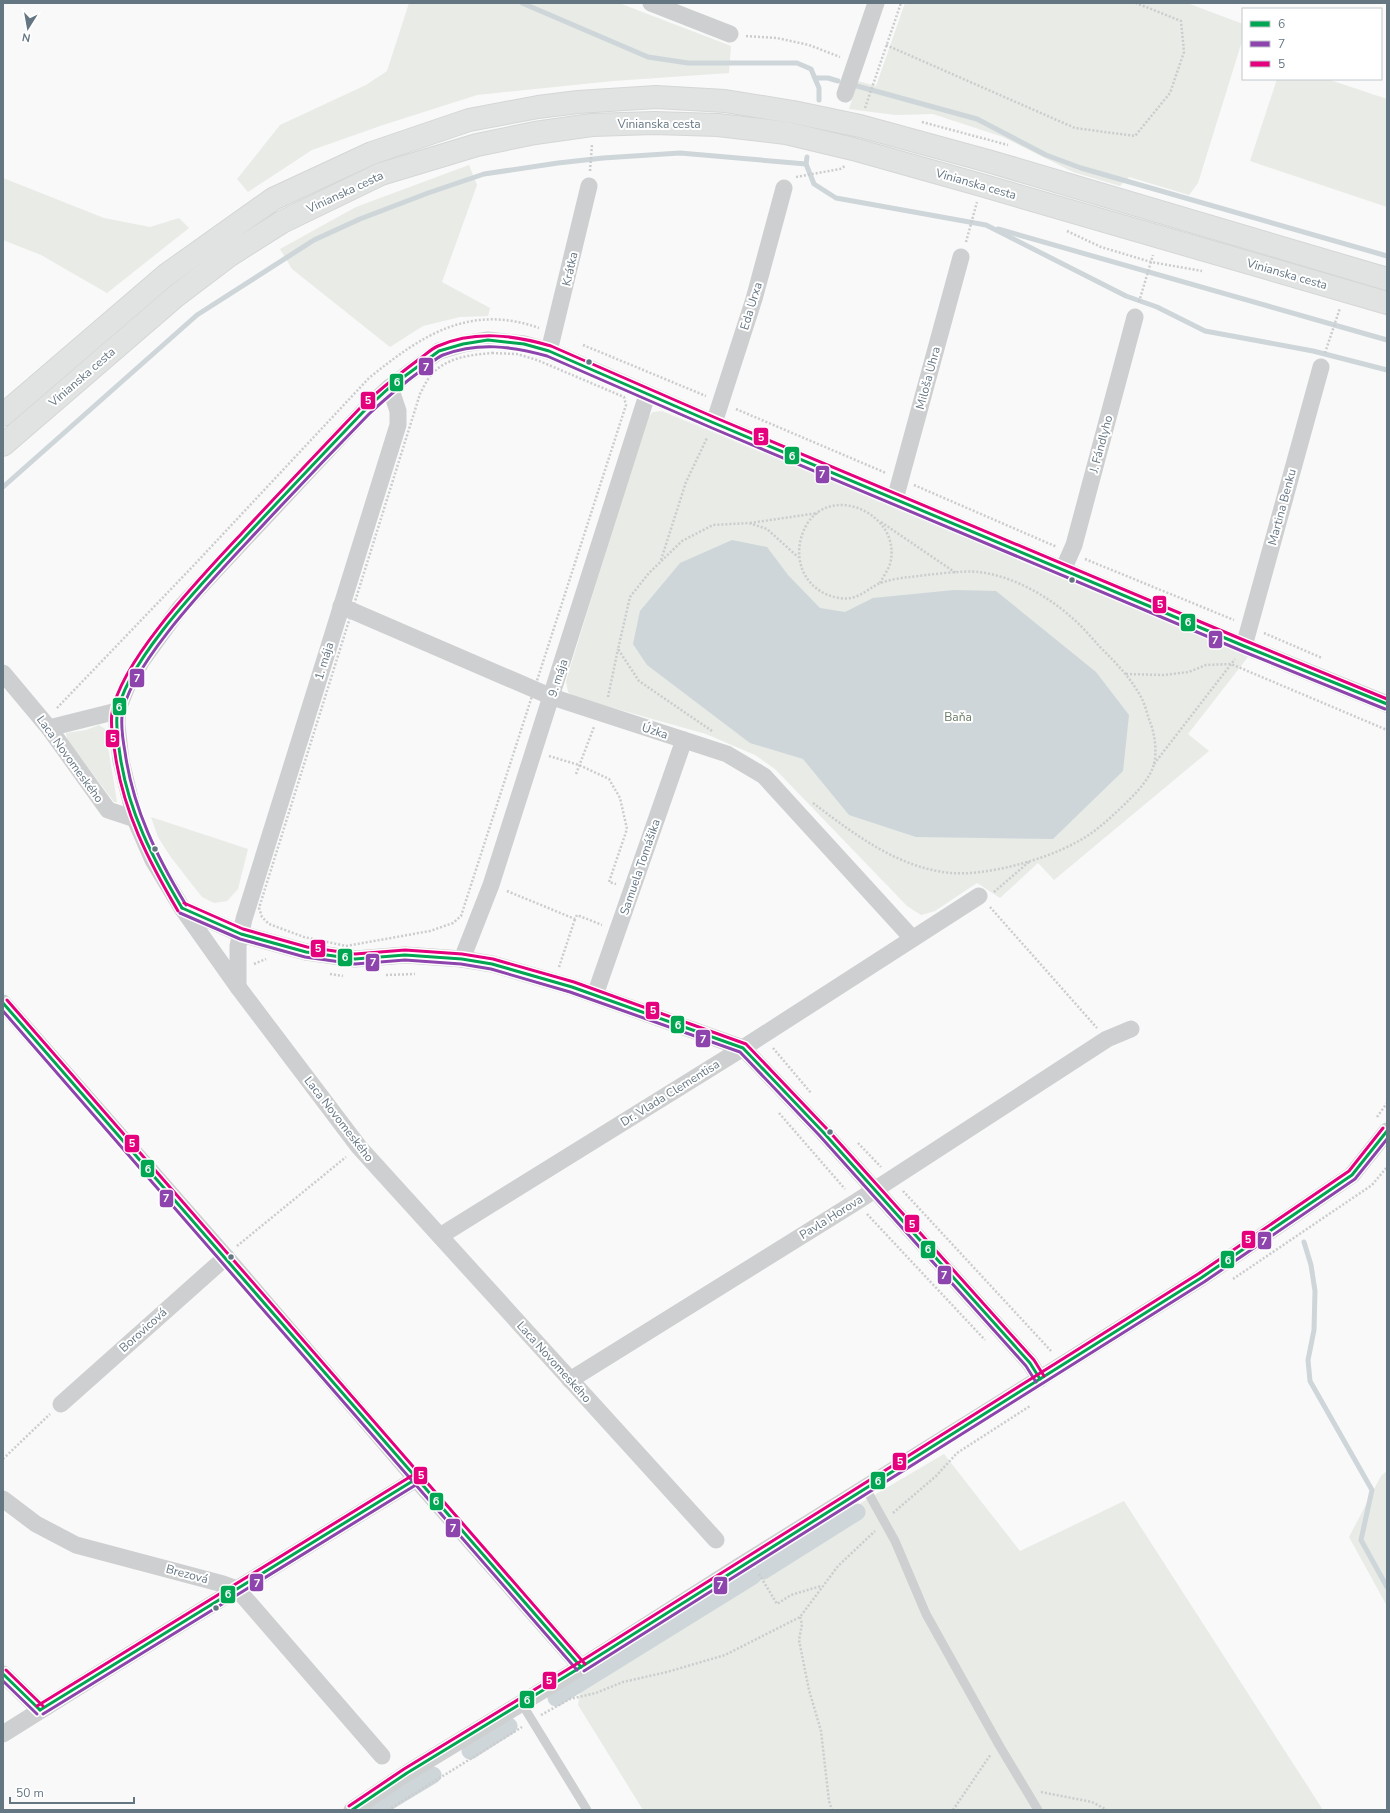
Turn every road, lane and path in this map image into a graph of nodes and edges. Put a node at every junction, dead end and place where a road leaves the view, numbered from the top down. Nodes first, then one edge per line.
1 (651, 3) edge
2 (876, 3) edge
3 (901, 3) edge
4 (1136, 3) edge
5 (730, 34) joint
6 (886, 45) junction
7 (857, 63) junction
8 (845, 94) dead end
9 (868, 98) dead end
10 (592, 142) dead end
11 (828, 171) dead end
12 (590, 180) joint
13 (789, 183) joint
14 (975, 209) dead end
15 (1066, 231) dead end
16 (966, 240) dead end
17 (961, 257) dead end
18 (1151, 262) junction
19 (1206, 271) dead end
20 (1387, 279) edge
21 (1141, 295) dead end
22 (1387, 302) edge
23 (1338, 313) dead end
24 (1135, 317) dead end
25 (554, 333) junction
26 (1328, 344) dead end
27 (549, 351) junction
28 (1321, 367) dead end
29 (390, 387) junction
30 (647, 395) junction
31 (720, 402) junction
32 (3, 415) edge
33 (714, 423) junction
34 (3, 445) edge
35 (900, 479) junction
36 (895, 499) junction
37 (820, 513) junction
38 (881, 522) junction
39 (749, 523) junction
40 (1070, 553) junction
41 (798, 557) junction
42 (660, 562) junction
43 (1063, 570) junction
44 (957, 573) junction
45 (880, 583) junction
46 (341, 606) junction
47 (1250, 627) junction
48 (1244, 646) junction
49 (618, 649) junction
50 (1329, 661) dead end
51 (1231, 664) junction
52 (3, 673) edge
53 (1126, 674) junction
54 (552, 697) junction
55 (1387, 704) edge
56 (117, 711) junction
57 (600, 713) junction
58 (47, 725) junction
59 (1387, 730) edge
60 (717, 734) dead end
61 (684, 740) junction
62 (533, 751) junction
63 (579, 765) junction
64 (1154, 765) junction
65 (576, 774) dead end
66 (810, 801) dead end
67 (135, 819) junction
68 (1032, 859) junction
69 (491, 885) junction
70 (632, 891) junction
71 (979, 896) junction
72 (182, 908) junction
73 (575, 919) junction
74 (617, 931) junction
75 (241, 934) junction
76 (912, 938) junction
77 (462, 959) junction
78 (553, 981) junction
79 (238, 987) junction
80 (595, 995) junction
81 (3, 1003) edge
82 (1131, 1029) dead end
83 (1107, 1039) junction
84 (743, 1048) junction
85 (1387, 1131) edge
86 (359, 1147) junction
87 (1387, 1167) edge
88 (874, 1190) junction
89 (440, 1236) junction
90 (226, 1257) junction
91 (1228, 1282) dead end
92 (1040, 1379) junction
93 (570, 1380) junction
94 (61, 1404) joint
95 (1034, 1404) dead end
96 (3, 1459) edge
97 (416, 1479) junction
98 (865, 1488) junction
99 (3, 1499) edge
100 (884, 1521) junction
101 (716, 1540) dead end
102 (750, 1559) junction
103 (821, 1586) junction
104 (237, 1589) junction
105 (800, 1617) junction
106 (581, 1668) junction
107 (3, 1674) edge
108 (522, 1704) junction
109 (40, 1710) junction
110 (532, 1720) junction
111 (3, 1734) edge
112 (999, 1745) junction
113 (382, 1756) dead end
114 (1031, 1796) junction
115 (352, 1810) edge
116 (388, 1810) edge
117 (587, 1810) edge
118 (832, 1810) edge
119 (953, 1810) edge
120 (1038, 1810) edge
121 (1107, 1810) edge

1 - 5 street
2 - 7 street
3 - 6 path
4 - 6 path
5 - 7 path
6 - 9 path
7 - 8 street
10 - 12 path
11 - 13 path
12 - 25 street, Krátka
13 - 31 street, Eda Urxa
14 - 16 path
15 - 18 path
17 - 35 street, Miloša Uhra
18 - 19 path
18 - 21 path
20 - 32 main road, Vinianska cesta
22 - 34 main road, Vinianska cesta
23 - 26 path
24 - 40 street, J. Fándlyho
25 - 27 street, Krátka
25 - 31 path
25 - 58 path
27 - 29 street
27 - 30 street
28 - 47 street, Martina Benku
29 - 46 street, 1. mája
29 - 56 street
30 - 33 street
30 - 54 street, 9. mája
31 - 33 street, Eda Urxa
31 - 35 path
33 - 36 street
33 - 42 path
35 - 36 street, Miloša Uhra
35 - 40 path
36 - 43 street
37 - 38 path
37 - 39 path
37 - 41 path
38 - 44 path
38 - 45 path
39 - 41 path
39 - 42 path
40 - 43 street, J. Fándlyho
40 - 47 path
41 - 45 path
42 - 49 path
43 - 48 street
44 - 45 path
44 - 53 path
46 - 54 street, Úzka
46 - 75 street, 1. mája
47 - 48 street, Martina Benku
47 - 50 path
48 - 51 path
48 - 55 street
49 - 57 path
49 - 60 path
51 - 53 path
51 - 59 path
51 - 64 path
52 - 58 street, Laca Novomeského
53 - 64 path
54 - 57 street, Úzka
54 - 62 street, 9. mája
56 - 58 street
56 - 67 street
57 - 61 street, Úzka
57 - 63 path
58 - 67 street, Laca Novomeského
61 - 70 street, Samuela Tomášika
61 - 76 street, Úzka
62 - 63 path
62 - 69 street, 9. mája
63 - 65 path
63 - 70 path
64 - 68 path
66 - 68 path
67 - 72 street, Laca Novomeského
68 - 71 path
69 - 73 path
69 - 77 street, 9. mája
70 - 74 street, Samuela Tomášika
71 - 76 street, Dr. Vlada Clementisa
71 - 83 path
72 - 75 street
72 - 79 street, Laca Novomeského
73 - 74 path
73 - 78 path
74 - 80 street, Samuela Tomášika
75 - 77 street
75 - 79 street, 1. mája
76 - 84 street, Dr. Vlada Clementisa
77 - 78 street
78 - 80 street
79 - 86 street, Laca Novomeského
80 - 84 street
81 - 90 street
82 - 83 street, Pavla Horova
83 - 88 street, Pavla Horova
84 - 88 street
84 - 89 street, Dr. Vlada Clementisa
85 - 92 street
86 - 89 street, Laca Novomeského
86 - 90 path
87 - 91 path
88 - 92 street
88 - 93 street, Pavla Horova
89 - 93 street, Laca Novomeského
90 - 94 street, Borovicová
90 - 97 street
92 - 98 street
93 - 101 street, Laca Novomeského
94 - 96 path
95 - 100 path
97 - 104 street
97 - 106 street
98 - 100 lane
98 - 102 street
99 - 104 street, Brezová
100 - 103 path
100 - 112 lane
102 - 103 path
102 - 106 street
103 - 105 path
104 - 109 street
104 - 113 street
105 - 110 path
105 - 118 path
106 - 108 street
107 - 109 street
108 - 110 lane
108 - 115 street
109 - 111 street
110 - 116 path
110 - 117 lane
112 - 114 lane
112 - 119 path
114 - 120 lane
114 - 121 path

